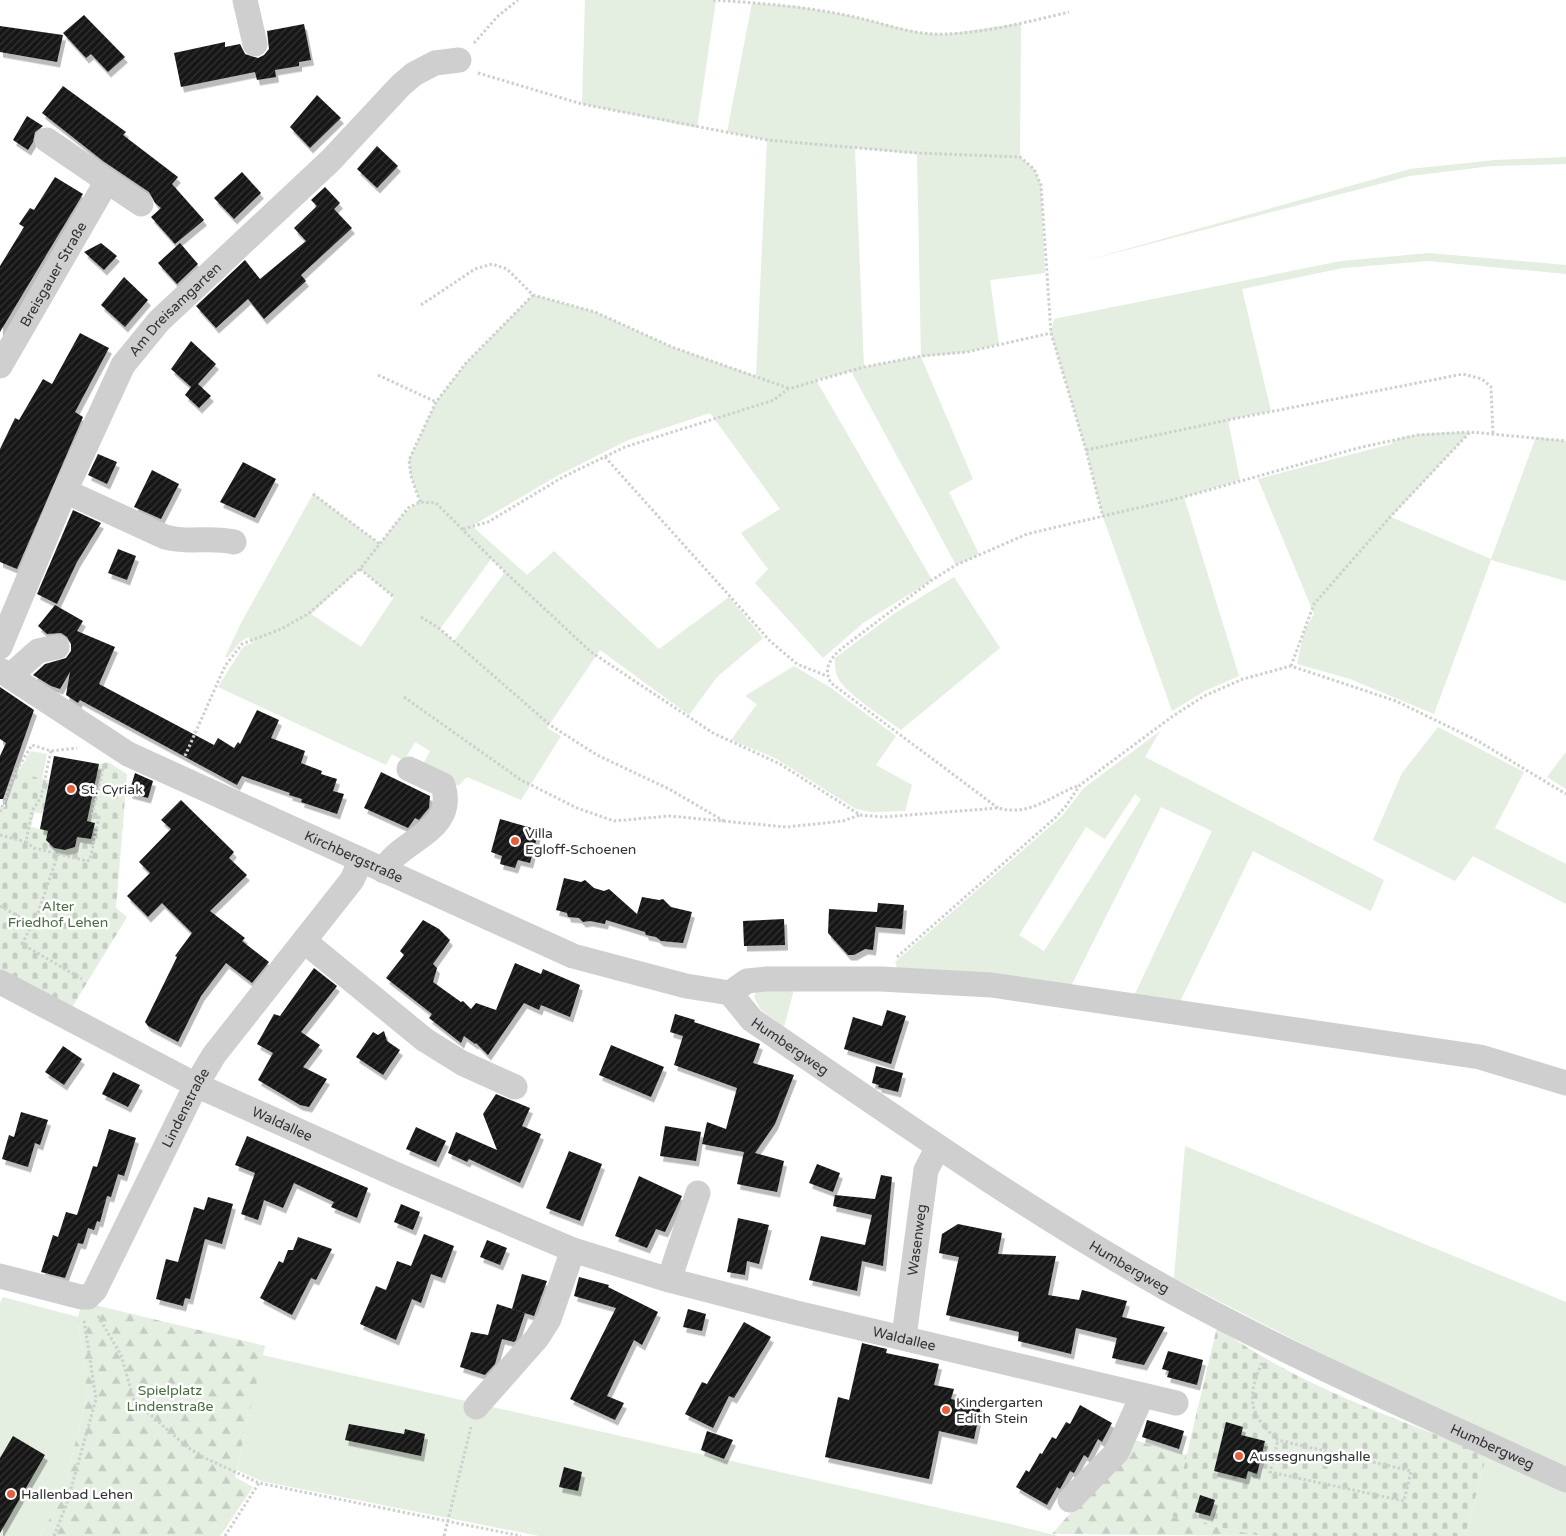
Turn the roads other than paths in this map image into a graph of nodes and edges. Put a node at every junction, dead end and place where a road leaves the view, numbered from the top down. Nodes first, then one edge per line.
1 (245, 0) edge
2 (255, 44) dead end
3 (459, 60) road end
4 (47, 140) dead end
5 (108, 182) junction
6 (141, 204) dead end
7 (0, 366) edge
8 (65, 491) junction
9 (234, 542) dead end
10 (0, 647) edge
11 (57, 647) dead end
12 (6, 672) edge
13 (409, 769) dead end
14 (361, 860) junction
15 (384, 871) junction
16 (304, 941) junction
17 (0, 982) edge
18 (730, 993) junction
19 (1566, 1083) edge
20 (196, 1085) junction
21 (515, 1087) dead end
22 (938, 1147) junction
23 (698, 1193) dead end
24 (573, 1250) junction
25 (0, 1276) edge
26 (668, 1280) junction
27 (904, 1337) junction
28 (1142, 1396) junction
29 (1176, 1403) dead end
30 (476, 1407) road end
31 (1566, 1480) edge
32 (1070, 1500) dead end

1 - 2 street
3 - 8 street, Am Dreisamgarten
4 - 5 street
5 - 6 street
5 - 7 street, Breisgauer Straße
8 - 9 street
8 - 10 street, Am Dreisamgarten
11 - 12 street
12 - 14 street, Kirchbergstraße
13 - 15 street
14 - 15 street, Kirchbergstraße
14 - 16 street, Lindenstraße
15 - 18 street, Kirchbergstraße
16 - 20 street, Lindenstraße
16 - 21 street
17 - 20 street, Waldallee
18 - 19 street
18 - 22 street, Humbergweg
20 - 24 street, Waldallee
20 - 25 street, Lindenstraße
22 - 27 street, Wasenweg
22 - 31 street, Humbergweg
23 - 26 street
24 - 26 street, Waldallee
24 - 30 street
26 - 27 street, Waldallee
27 - 28 street, Waldallee
28 - 29 street, Waldallee
28 - 32 street

